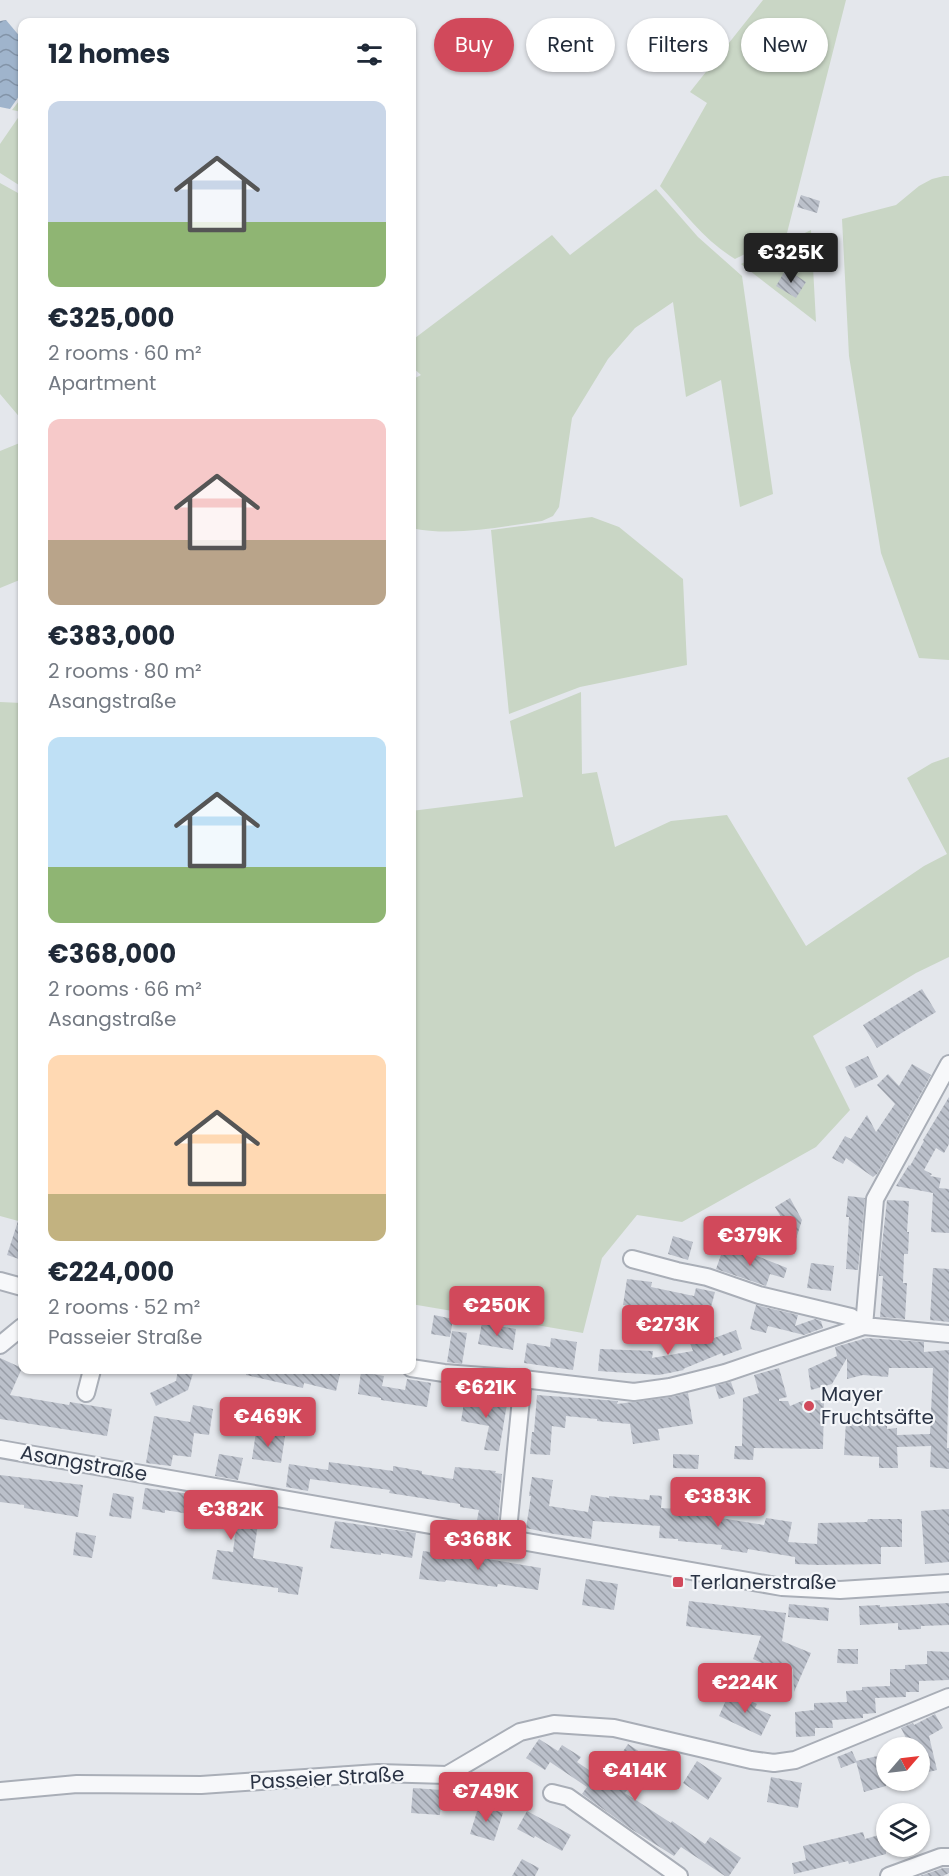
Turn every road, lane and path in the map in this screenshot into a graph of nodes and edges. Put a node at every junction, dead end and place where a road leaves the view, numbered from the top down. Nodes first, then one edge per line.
1 (949, 1064) edge
2 (633, 1259) dead end
3 (0, 1281) edge
4 (18, 1286) edge
5 (864, 1326) junction
6 (18, 1330) edge
7 (949, 1334) edge
8 (0, 1344) edge
9 (416, 1369) edge
10 (91, 1374) edge
11 (523, 1379) junction
12 (86, 1393) dead end
13 (0, 1449) edge
14 (507, 1540) junction
15 (949, 1583) edge
16 (949, 1696) edge
17 (0, 1791) edge
18 (552, 1793) dead end
19 (949, 1857) edge
20 (679, 1876) edge
21 (889, 1876) edge

1 - 5 street
2 - 5 street
3 - 4 street
5 - 7 street
5 - 11 street
6 - 8 street
9 - 11 street
10 - 12 street
11 - 14 street
13 - 14 street, Asangstraße
14 - 15 street, Asangstraße
16 - 17 street, Passeier Straße
18 - 20 street
19 - 21 street

